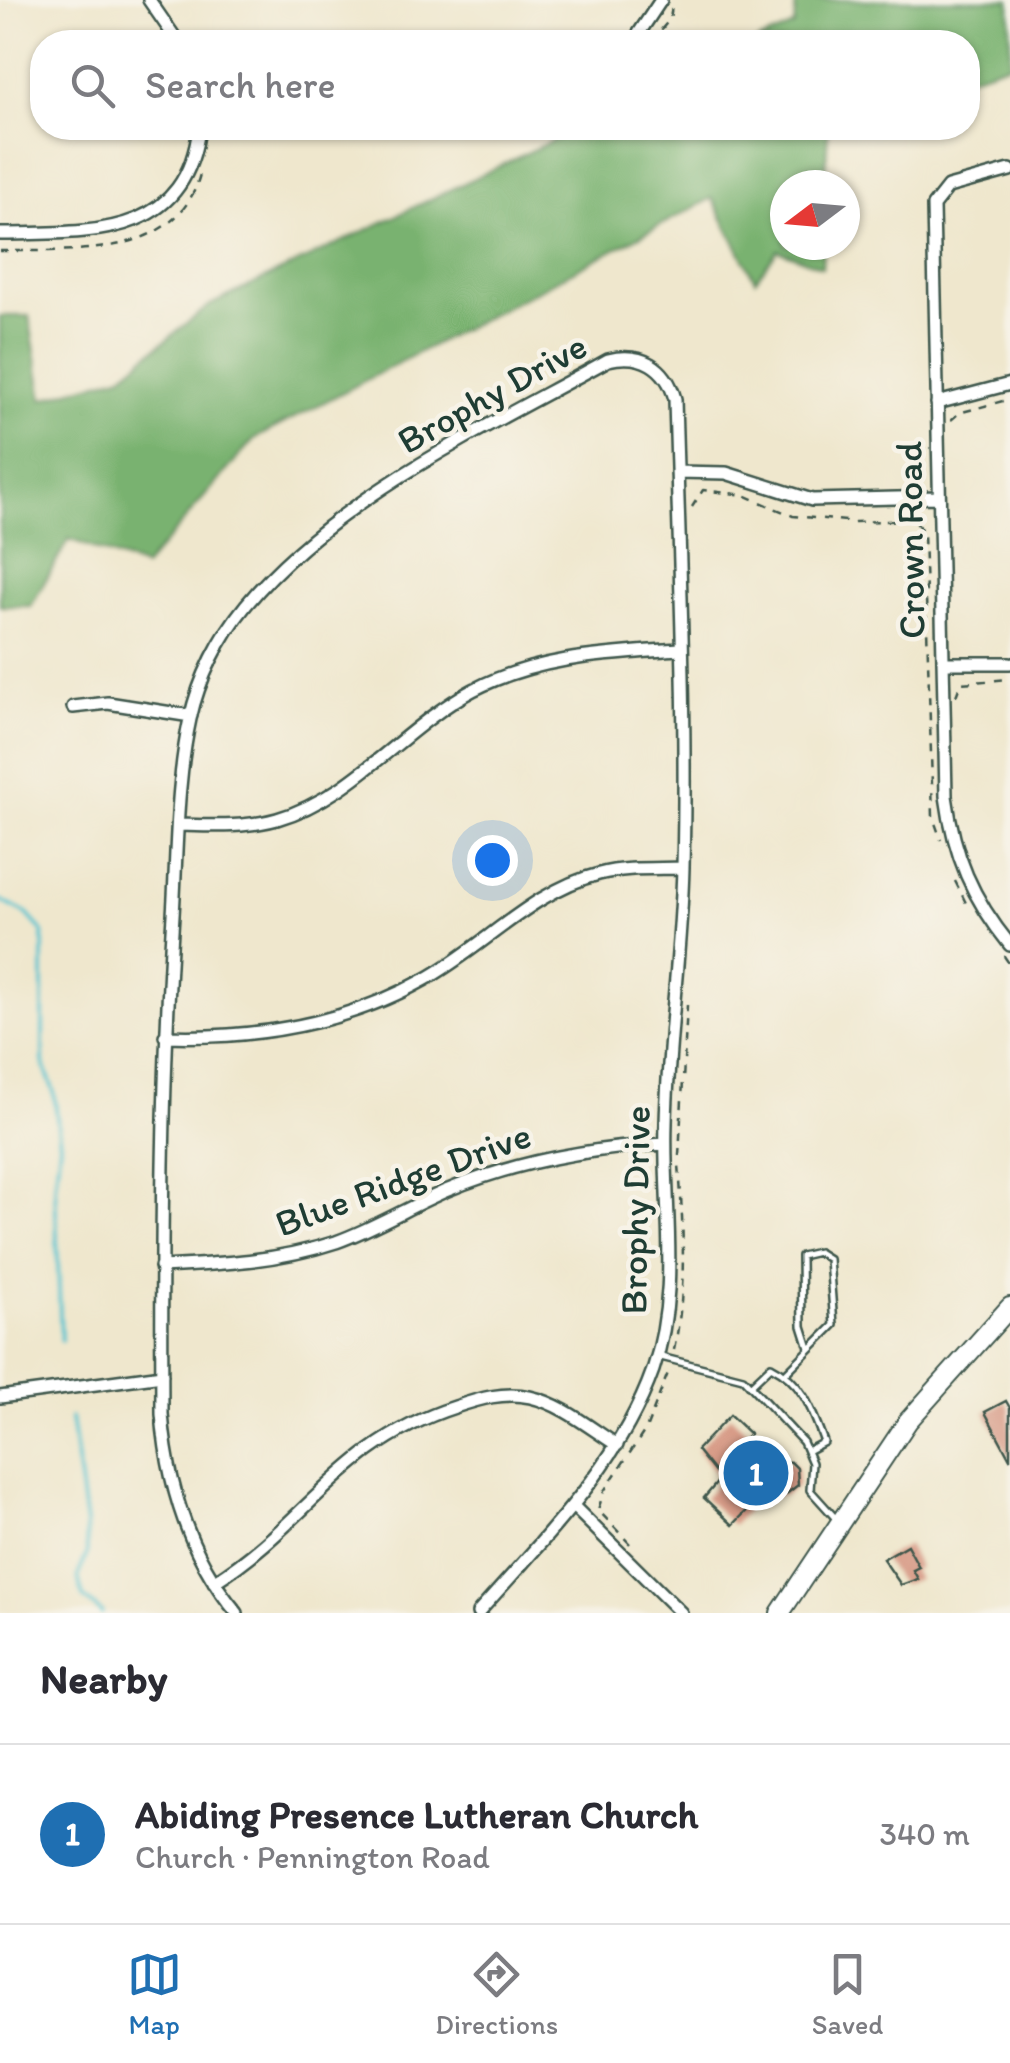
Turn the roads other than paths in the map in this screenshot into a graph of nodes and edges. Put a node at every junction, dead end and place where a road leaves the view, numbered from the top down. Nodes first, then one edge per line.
1 (149, 0) edge
2 (661, 0) edge
3 (170, 30) edge
4 (641, 30) edge
5 (196, 140) edge
6 (1010, 170) edge
7 (0, 234) edge
8 (1010, 384) edge
9 (937, 403) junction
10 (677, 472) junction
11 (939, 496) junction
12 (680, 649) junction
13 (943, 663) junction
14 (1010, 663) edge
15 (72, 707) dead end
16 (191, 716) junction
17 (179, 825) junction
18 (683, 868) junction
19 (1005, 948) edge
20 (165, 1036) junction
21 (665, 1144) junction
22 (161, 1268) junction
23 (1010, 1307) edge
24 (809, 1348) junction
25 (657, 1356) junction
26 (786, 1373) junction
27 (162, 1376) junction
28 (750, 1386) junction
29 (0, 1397) edge
30 (617, 1446) junction
31 (807, 1451) junction
32 (573, 1506) junction
33 (840, 1523) junction
34 (214, 1582) junction
35 (237, 1613) edge
36 (478, 1613) edge
37 (681, 1613) edge
38 (780, 1613) edge

1 - 3 street
2 - 4 street
5 - 7 street
6 - 9 street, Crown Road
8 - 9 street
9 - 11 street, Crown Road
10 - 11 street
10 - 12 street, Brophy Drive
10 - 16 street, Brophy Drive
11 - 13 street, Crown Road
12 - 17 street
12 - 18 street, Brophy Drive
13 - 14 street
13 - 19 street, Crown Road
15 - 16 street
16 - 17 street, Brophy Drive
17 - 20 street, Brophy Drive
18 - 20 street
18 - 21 street, Brophy Drive
20 - 22 street, Brophy Drive
21 - 22 street, Blue Ridge Drive
21 - 25 street, Brophy Drive
22 - 27 street, Brophy Drive
23 - 33 main road
24 - 24 lane
24 - 26 lane
25 - 28 lane
25 - 30 street, Brophy Drive
26 - 28 lane
26 - 31 lane
27 - 29 street
27 - 34 street, Brophy Drive
28 - 31 lane
30 - 32 street, Brophy Drive
30 - 34 street
31 - 33 lane
32 - 36 street, Brophy Drive
32 - 37 street
33 - 38 main road
34 - 35 street, Brophy Drive

